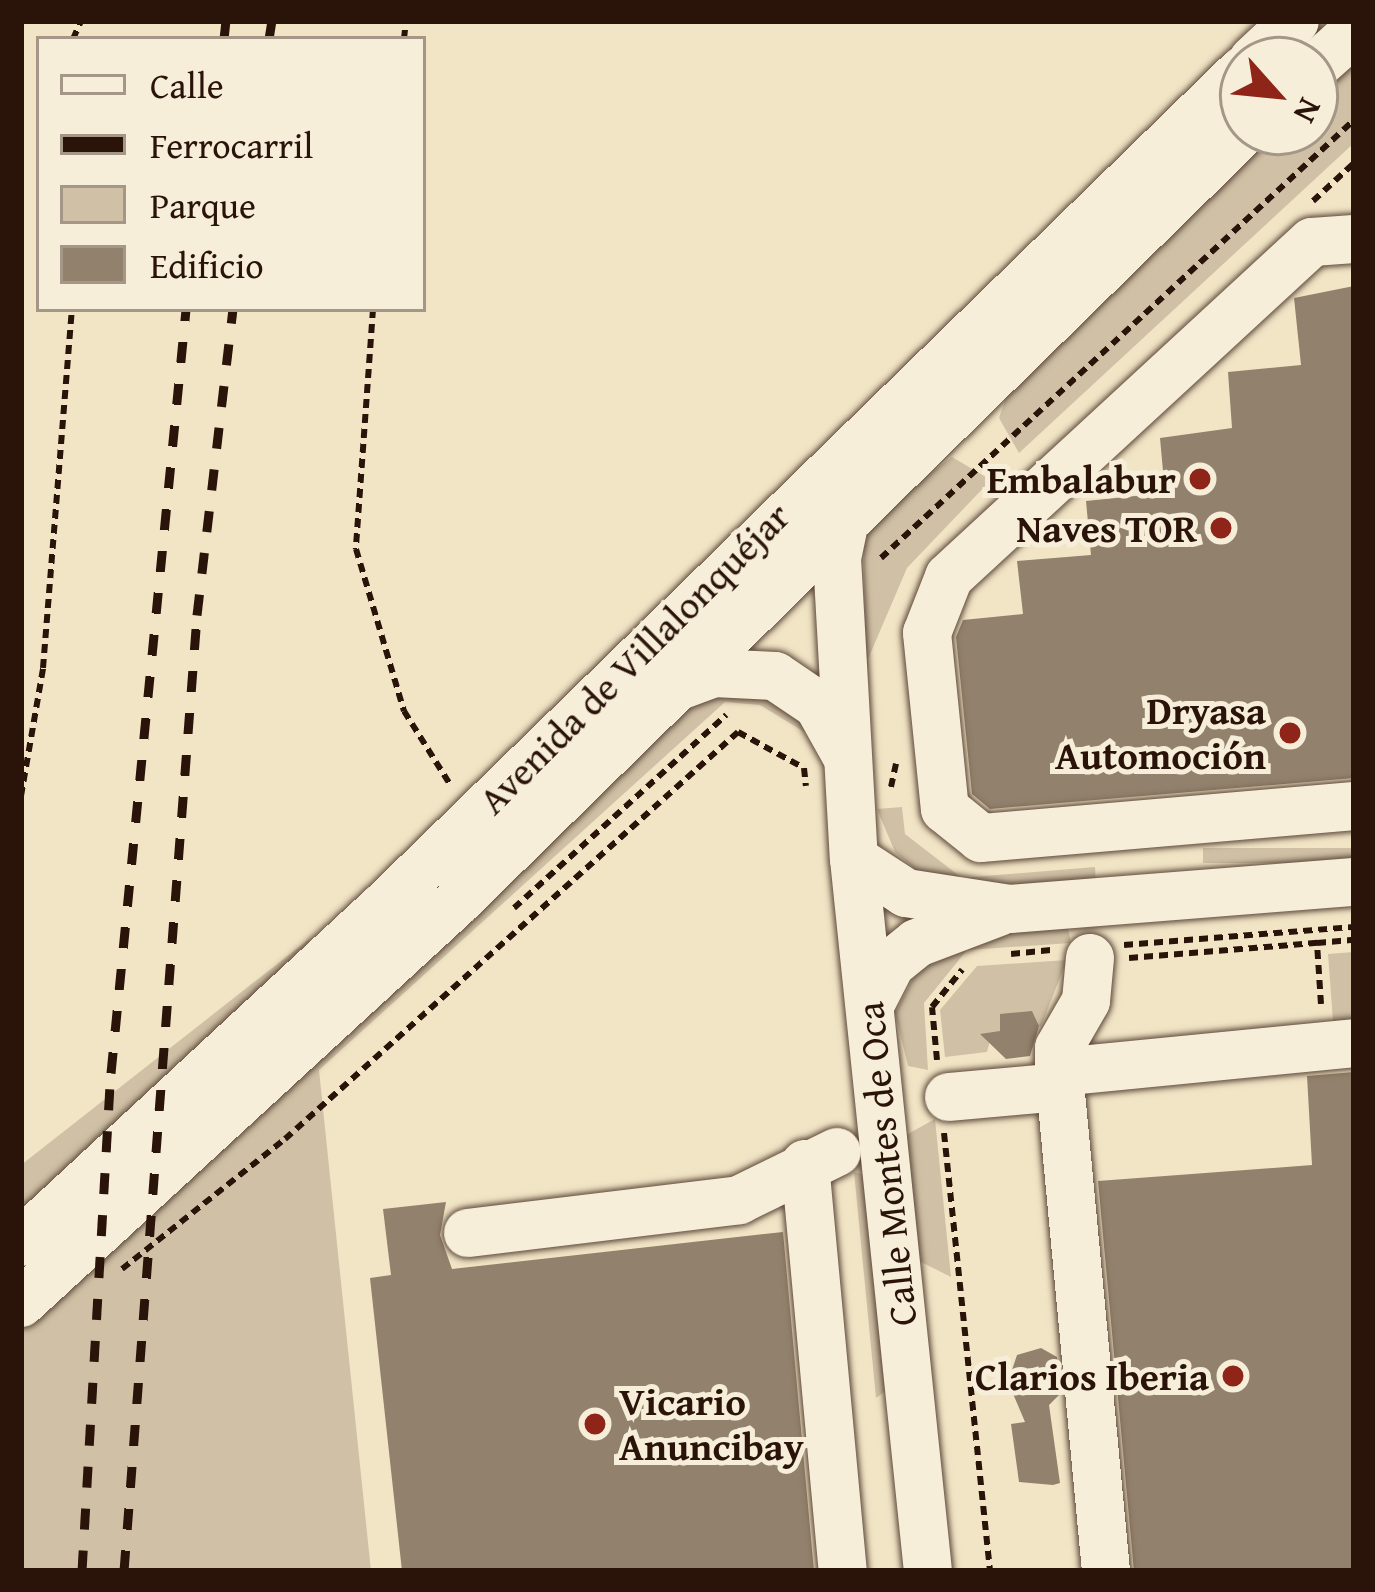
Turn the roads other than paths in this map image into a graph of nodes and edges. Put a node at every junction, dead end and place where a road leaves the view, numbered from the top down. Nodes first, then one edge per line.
1 (1219, 93) edge
2 (1219, 155) edge
3 (1354, 239) edge
4 (847, 511) junction
5 (666, 691) junction
6 (840, 771) junction
7 (1354, 806) edge
8 (854, 859) junction
9 (1354, 882) edge
10 (1010, 909) junction
11 (1089, 951) road end
12 (870, 1005) junction
13 (1339, 1045) edge
14 (1060, 1079) junction
15 (944, 1100) road end
16 (468, 1233) dead end
17 (21, 1242) edge
18 (21, 1303) edge
19 (842, 1571) edge
20 (928, 1571) edge
21 (1106, 1571) edge

1 - 17 street, Avenida de Villalonquéjar
2 - 4 street, Avenida de Villalonquéjar
3 - 7 street
4 - 5 street, Avenida de Villalonquéjar
4 - 6 street, Calle Montes de Oca
5 - 6 street, Calle Montes de Oca
5 - 18 street, Avenida de Villalonquéjar
6 - 8 street, Calle Montes de Oca
8 - 10 street
8 - 12 street, Calle Montes de Oca
9 - 10 street
10 - 12 street
11 - 14 street
12 - 20 street, Calle Montes de Oca
13 - 14 street
14 - 15 street
14 - 21 street
16 - 19 street

